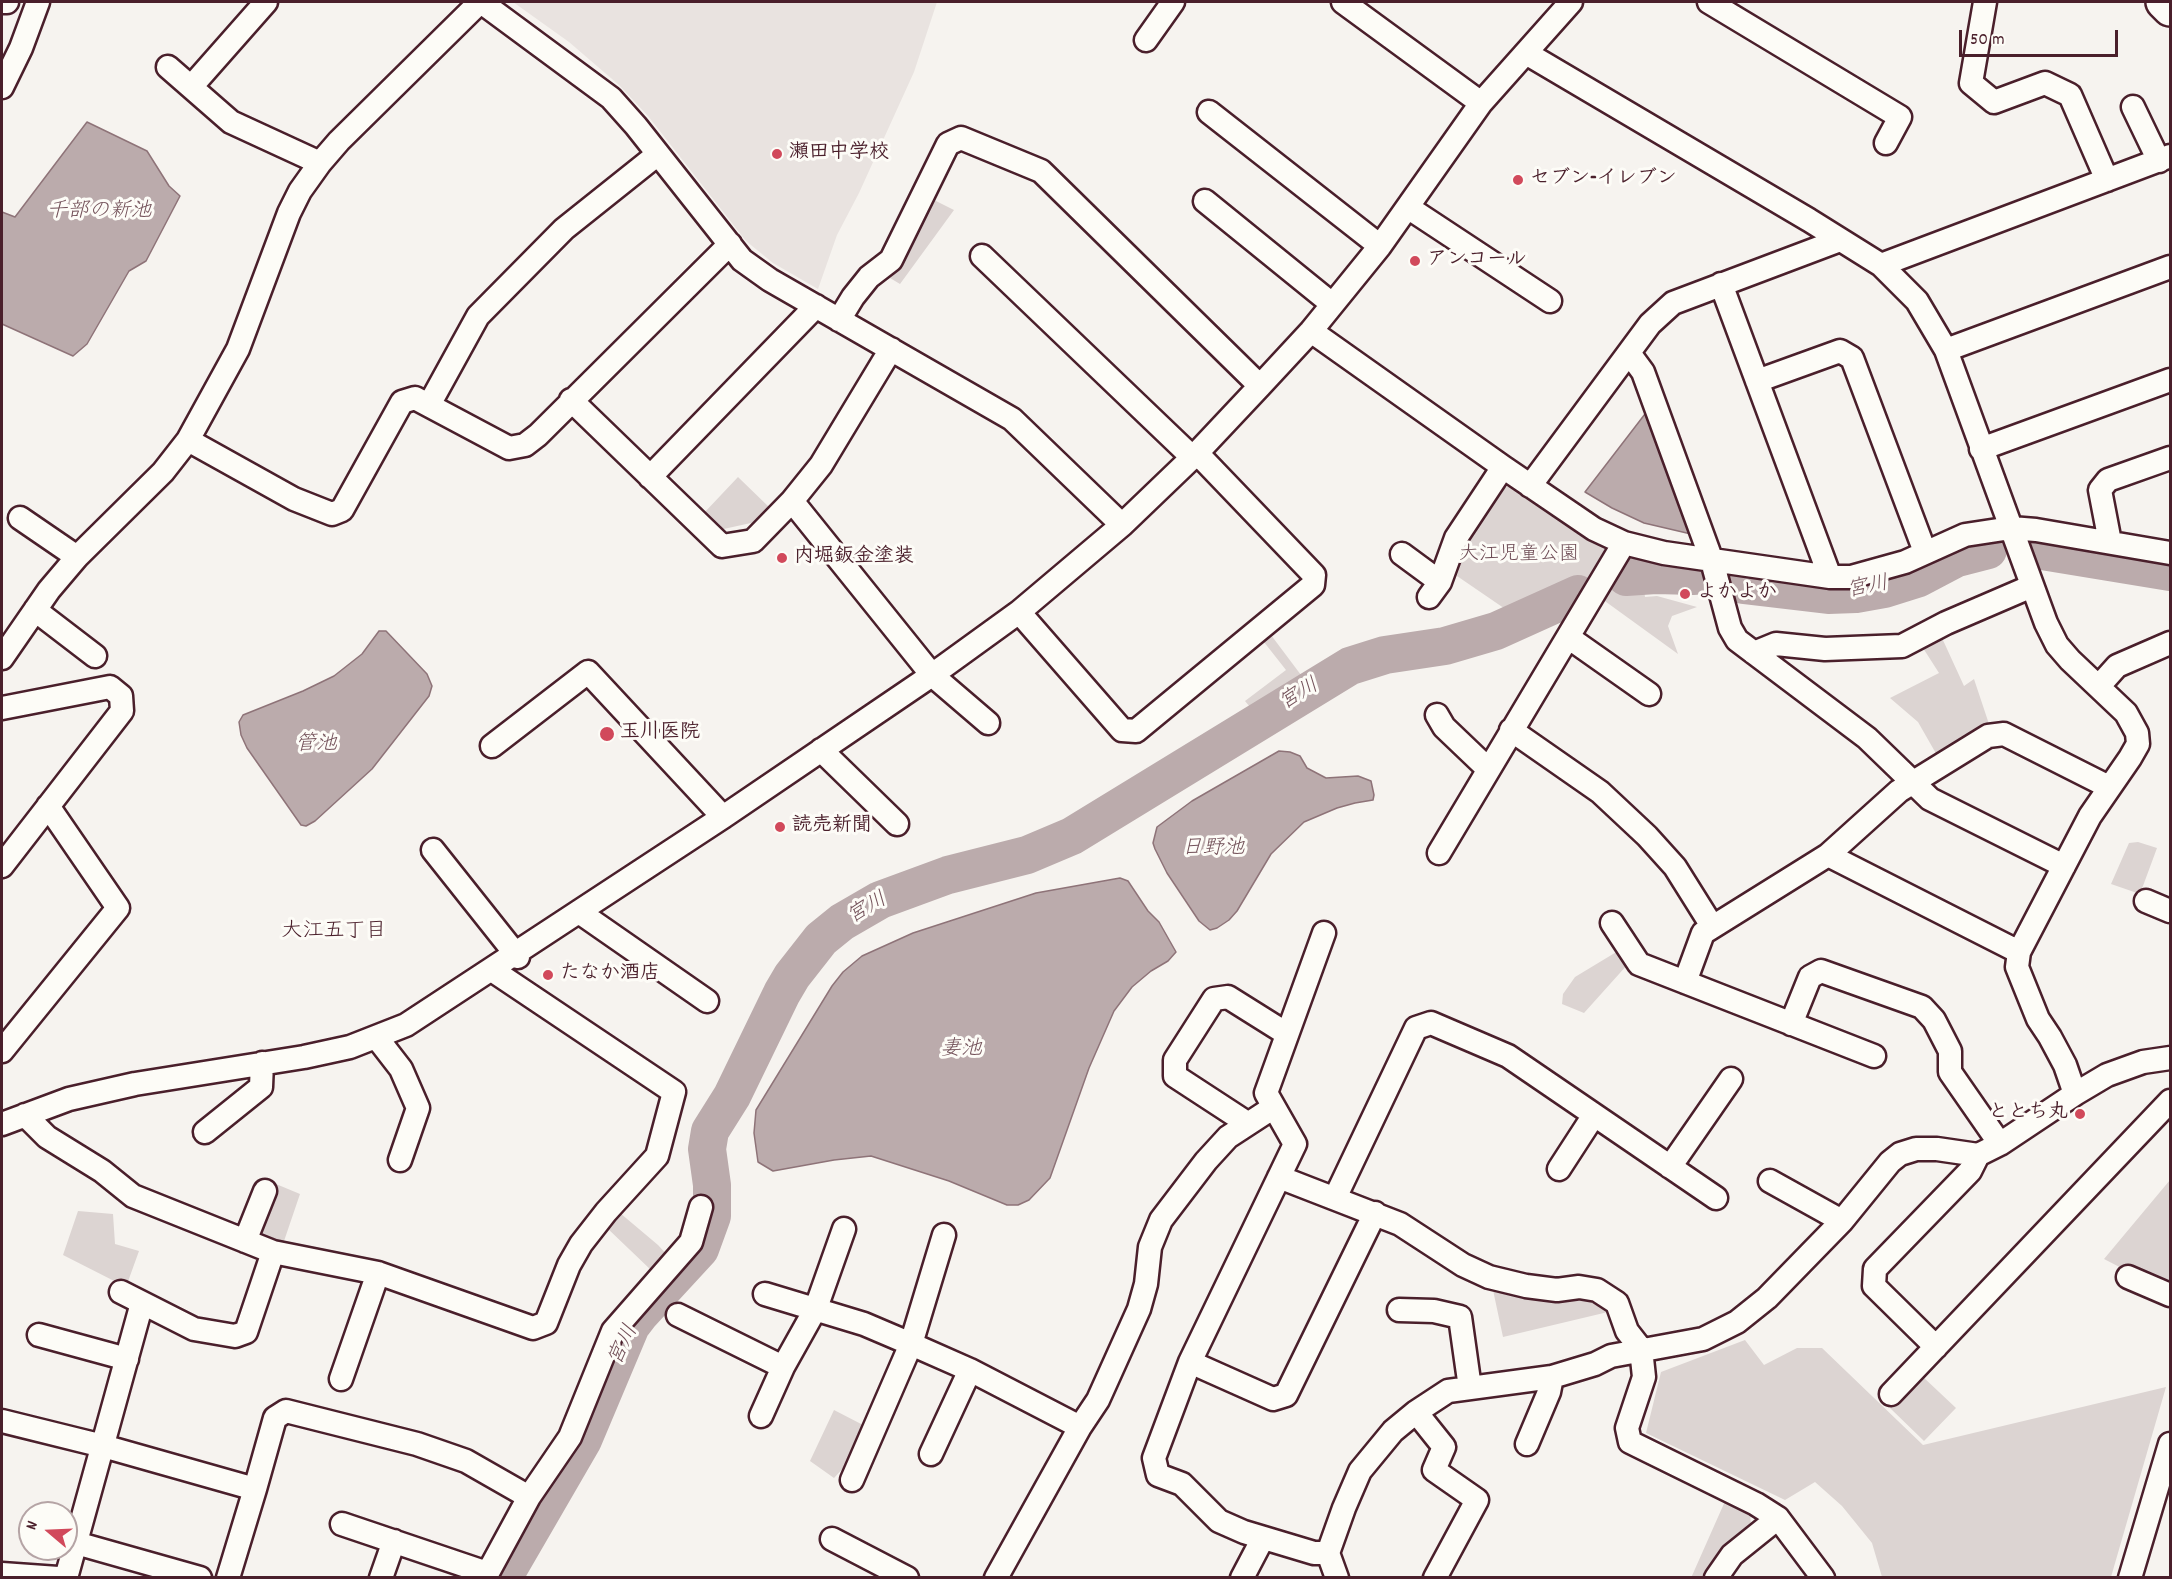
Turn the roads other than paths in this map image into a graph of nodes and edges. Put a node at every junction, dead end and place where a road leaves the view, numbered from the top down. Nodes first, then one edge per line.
1 (2, 2) edge
2 (7, 2) edge
3 (38, 2) edge
4 (266, 2) edge
5 (480, 2) edge
6 (1173, 2) edge
7 (1343, 2) edge
8 (1570, 2) edge
9 (1709, 2) edge
10 (1985, 2) edge
11 (2143, 2) edge
12 (2163, 2) edge
13 (2170, 9) edge
14 (2170, 24) edge
15 (1146, 40) dead end
16 (1526, 52) junction
17 (168, 67) dead end
18 (2, 87) edge
19 (191, 87) junction
20 (1481, 103) junction
21 (2133, 107) dead end
22 (1209, 112) dead end
23 (1886, 143) dead end
24 (658, 154) junction
25 (2165, 159) edge
26 (320, 163) junction
27 (2107, 180) junction
28 (1205, 201) dead end
29 (1408, 208) junction
30 (1840, 240) junction
31 (730, 244) junction
32 (1380, 246) junction
33 (982, 256) dead end
34 (1881, 265) junction
35 (2170, 267) edge
36 (1721, 284) junction
37 (1550, 301) dead end
38 (1332, 304) junction
39 (816, 306) junction
40 (839, 320) junction
41 (1311, 331) junction
42 (891, 349) junction
43 (1946, 350) junction
44 (1629, 353) junction
45 (2170, 380) edge
46 (1757, 381) junction
47 (1260, 386) junction
48 (571, 400) junction
49 (429, 405) junction
50 (188, 440) junction
51 (1981, 449) junction
52 (1194, 455) junction
53 (2170, 458) edge
54 (1503, 467) junction
55 (650, 477) junction
56 (1530, 486) junction
57 (792, 501) junction
58 (20, 518) dead end
59 (1122, 525) junction
60 (2012, 528) junction
61 (2110, 542) junction
62 (1624, 543) junction
63 (1926, 552) junction
64 (2170, 553) edge
65 (1402, 554) dead end
66 (77, 557) junction
67 (1712, 561) junction
68 (1830, 577) junction
69 (2032, 586) junction
70 (35, 610) junction
71 (1019, 612) junction
72 (1568, 637) junction
73 (2170, 644) edge
74 (1754, 653) junction
75 (95, 656) dead end
76 (2, 658) edge
77 (932, 675) junction
78 (2099, 686) junction
79 (1649, 694) dead end
80 (2, 708) edge
81 (1437, 715) dead end
82 (988, 723) dead end
83 (1511, 730) junction
84 (492, 746) dead end
85 (821, 750) junction
86 (1488, 770) junction
87 (1913, 782) junction
88 (2109, 787) junction
89 (48, 806) junction
90 (723, 818) junction
91 (897, 824) dead end
92 (434, 850) dead end
93 (1439, 853) dead end
94 (1828, 855) junction
95 (2, 866) edge
96 (2064, 866) junction
97 (2146, 901) dead end
98 (2170, 911) edge
99 (579, 912) junction
100 (1612, 922) dead end
101 (1712, 926) junction
102 (1324, 933) dead end
103 (2019, 952) junction
104 (517, 955) junction
105 (492, 970) junction
106 (1685, 982) junction
107 (706, 1001) dead end
108 (1791, 1024) junction
109 (1287, 1034) junction
110 (377, 1038) junction
111 (2, 1051) edge
112 (1874, 1056) dead end
113 (2170, 1058) edge
114 (262, 1063) junction
115 (1731, 1079) dead end
116 (2075, 1094) junction
117 (2170, 1101) edge
118 (1274, 1107) junction
119 (25, 1115) junction
120 (1594, 1115) junction
121 (1247, 1123) junction
122 (2, 1124) edge
123 (205, 1132) dead end
124 (2000, 1144) junction
125 (1978, 1155) junction
126 (400, 1160) dead end
127 (1670, 1167) junction
128 (1559, 1169) dead end
129 (1279, 1178) junction
130 (1770, 1181) dead end
131 (265, 1191) dead end
132 (1335, 1198) junction
133 (1716, 1198) dead end
134 (701, 1208) dead end
135 (1375, 1213) junction
136 (1842, 1221) junction
137 (844, 1229) dead end
138 (944, 1235) dead end
139 (245, 1241) junction
140 (273, 1252) junction
141 (378, 1274) junction
142 (2128, 1277) dead end
143 (121, 1292) dead end
144 (765, 1294) dead end
145 (2170, 1294) edge
146 (142, 1303) junction
147 (816, 1308) junction
148 (1399, 1310) dead end
149 (678, 1315) dead end
150 (39, 1335) dead end
151 (911, 1344) junction
152 (1936, 1347) junction
153 (1641, 1349) junction
154 (127, 1359) junction
155 (1190, 1362) junction
156 (783, 1367) junction
157 (970, 1370) junction
158 (1552, 1377) junction
159 (341, 1379) dead end
160 (1470, 1388) junction
161 (1891, 1394) dead end
162 (1416, 1412) junction
163 (761, 1416) dead end
164 (2, 1420) edge
165 (1080, 1427) junction
166 (1527, 1444) dead end
167 (2170, 1444) edge
168 (103, 1446) junction
169 (931, 1454) dead end
170 (852, 1480) dead end
171 (255, 1489) junction
172 (529, 1497) junction
173 (1778, 1518) junction
174 (342, 1524) dead end
175 (78, 1536) edge
176 (1263, 1538) junction
177 (832, 1539) dead end
178 (394, 1542) junction
179 (78, 1544) edge
180 (1328, 1553) junction
181 (71, 1561) edge
182 (2, 1574) edge
183 (486, 1575) edge
184 (58, 1578) edge
185 (66, 1578) edge
186 (200, 1578) edge
187 (228, 1578) edge
188 (381, 1578) edge
189 (907, 1578) edge
190 (996, 1578) edge
191 (1242, 1578) edge
192 (1337, 1578) edge
193 (1436, 1578) edge
194 (1716, 1578) edge
195 (1823, 1578) edge
196 (2130, 1578) edge

1 - 2 street
3 - 18 street
4 - 19 street
5 - 24 street
5 - 26 street
6 - 15 street
7 - 20 street
8 - 16 street
9 - 23 street
10 - 27 street
11 - 14 street
12 - 13 highway
16 - 20 street
16 - 30 street
17 - 19 street
19 - 26 street
20 - 29 street
21 - 25 street
22 - 32 street
24 - 31 street
24 - 49 street
25 - 27 street
26 - 50 street
27 - 34 street
28 - 38 street
29 - 32 street
29 - 37 street
30 - 34 street
30 - 36 street
31 - 39 street
31 - 48 street
32 - 38 street
33 - 52 street
34 - 43 street
35 - 43 street
36 - 44 street
36 - 46 street
38 - 41 street
39 - 40 street
39 - 55 street
40 - 42 street
40 - 47 street
41 - 47 street
41 - 54 street
42 - 57 street
42 - 59 street
43 - 51 street
44 - 56 street
44 - 67 street
45 - 51 street
46 - 63 street
46 - 68 street
47 - 52 street
48 - 49 street
48 - 55 street
49 - 50 street
50 - 66 street
51 - 60 street
52 - 59 street
52 - 71 street
53 - 61 street
54 - 56 street
54 - 65 street
55 - 57 street
56 - 62 street
57 - 77 street
58 - 66 street
59 - 71 street
60 - 61 street
60 - 63 street
60 - 69 street
61 - 64 street
62 - 67 street
62 - 72 street
63 - 68 street
66 - 70 street
67 - 68 street
67 - 74 street
69 - 74 street
69 - 78 street
70 - 75 street
70 - 76 street
71 - 77 street
72 - 79 street
72 - 83 street
73 - 78 street
74 - 87 street
77 - 82 street
77 - 85 street
78 - 88 street
80 - 89 street
81 - 86 street
83 - 86 street
83 - 101 street
84 - 90 street
85 - 90 street
85 - 91 street
86 - 93 street
87 - 88 street
87 - 94 street
87 - 96 street
88 - 96 street
89 - 95 street
89 - 111 street
90 - 99 street
92 - 104 street
94 - 101 street
94 - 103 street
96 - 103 street
97 - 98 street
99 - 104 street
99 - 107 street
100 - 106 street
101 - 106 street
102 - 109 street
103 - 116 street
104 - 105 street
105 - 110 street
105 - 141 street
106 - 108 street
108 - 112 street
108 - 124 street
109 - 118 street
109 - 121 street
110 - 114 street
110 - 126 street
113 - 116 street
114 - 119 street
114 - 123 street
115 - 127 street
116 - 124 street
117 - 152 street
118 - 121 street
118 - 129 street
119 - 122 street
119 - 139 street
120 - 127 street
120 - 128 street
120 - 132 street
121 - 165 street
124 - 125 street
125 - 136 street
125 - 152 street
127 - 133 street
129 - 132 street
129 - 155 street
130 - 136 street
131 - 139 street
132 - 135 street
134 - 172 street
135 - 153 street
135 - 155 street
136 - 153 street
137 - 147 street
138 - 151 street
139 - 140 street
140 - 141 street
140 - 146 street
141 - 159 street
142 - 145 street
143 - 146 street
144 - 147 street
146 - 154 street
147 - 151 street
147 - 156 street
148 - 160 street
149 - 156 street
150 - 154 street
151 - 157 street
151 - 170 street
152 - 161 street
153 - 158 street
153 - 173 street
154 - 168 street
155 - 176 street
156 - 163 street
157 - 165 street
157 - 169 street
158 - 160 street
158 - 166 street
160 - 162 street
162 - 180 street
162 - 193 street
164 - 168 street
165 - 190 street
167 - 196 street
168 - 171 street
168 - 175 street
171 - 172 street
171 - 187 street
172 - 183 street
173 - 194 street
173 - 195 street
174 - 178 street
176 - 180 street
176 - 191 street
177 - 189 street
178 - 183 street
178 - 188 street
179 - 186 street
180 - 192 street
181 - 185 street
182 - 184 street

